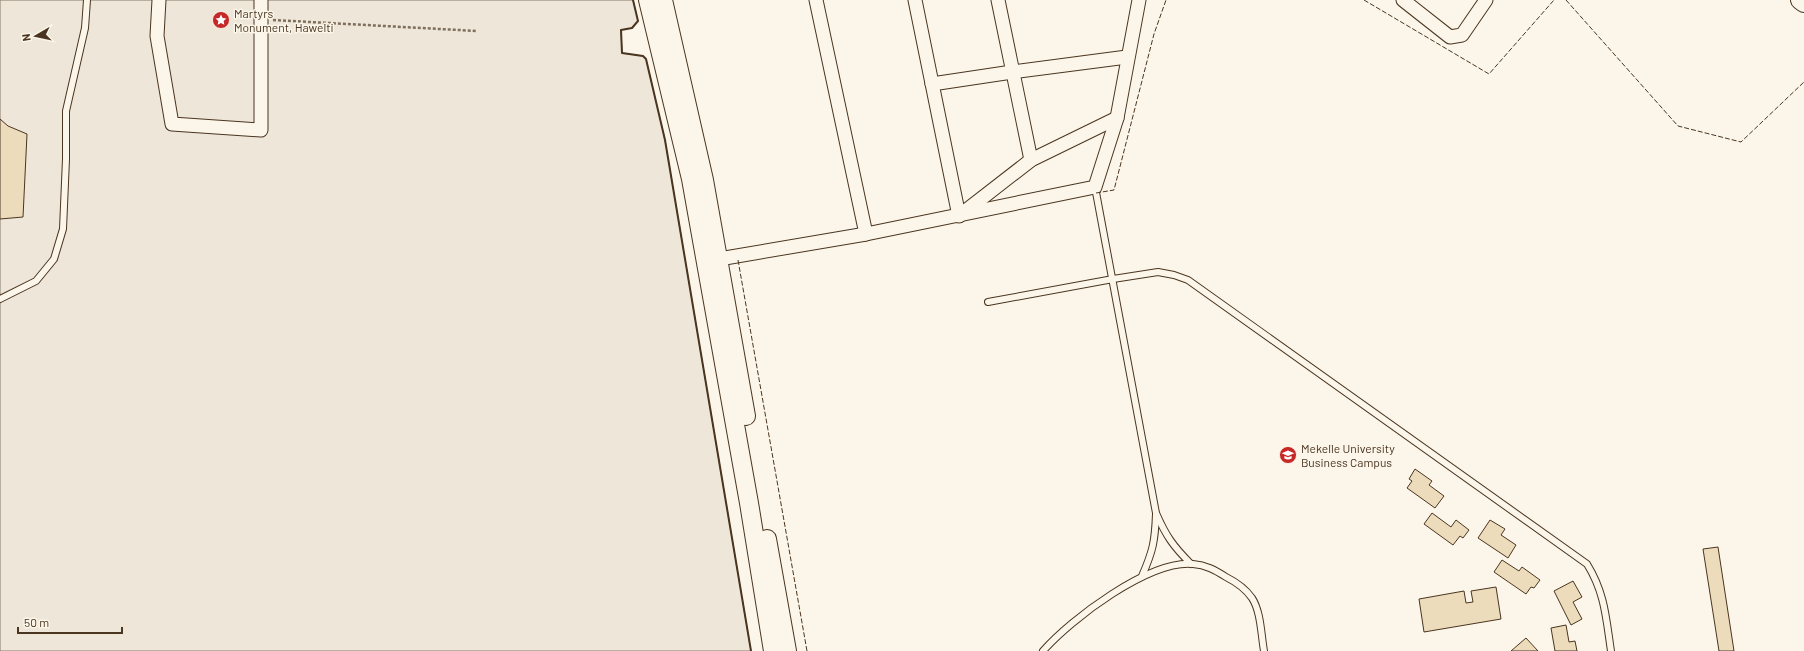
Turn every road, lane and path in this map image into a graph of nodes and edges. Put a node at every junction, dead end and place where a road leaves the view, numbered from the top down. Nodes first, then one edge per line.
1 (87, 0) edge
2 (159, 0) edge
3 (261, 0) edge
4 (648, 0) edge
5 (663, 0) edge
6 (816, 0) edge
7 (915, 0) edge
8 (998, 0) edge
9 (1139, 0) edge
10 (1403, 0) edge
11 (1486, 0) edge
12 (1800, 0) edge
13 (1804, 3) edge
14 (269, 20) dead end
15 (477, 31) dead end
16 (1128, 57) junction
17 (1012, 72) junction
18 (932, 84) junction
19 (1117, 118) junction
20 (1031, 160) junction
21 (1095, 187) junction
22 (959, 216) junction
23 (866, 234) junction
24 (719, 258) junction
25 (1112, 279) junction
26 (0, 299) edge
27 (988, 302) dead end
28 (1156, 513) junction
29 (1191, 564) junction
30 (1142, 576) junction
31 (773, 651) edge
32 (787, 651) edge
33 (1043, 651) edge
34 (1264, 651) edge
35 (1611, 651) edge

1 - 26 lane
2 - 3 street
4 - 31 main road
5 - 24 main road
6 - 23 street
7 - 18 street
8 - 17 street
9 - 16 street
10 - 11 street
12 - 13 main road
14 - 15 path
16 - 17 street
16 - 19 street
17 - 18 street
17 - 20 street
18 - 22 street
19 - 20 street
19 - 21 street
20 - 22 street
21 - 22 street
21 - 25 lane
22 - 23 street
23 - 24 street
24 - 32 main road
25 - 27 lane
25 - 28 lane
25 - 35 lane
28 - 29 lane
28 - 30 lane
29 - 30 lane
29 - 34 lane
30 - 33 lane

